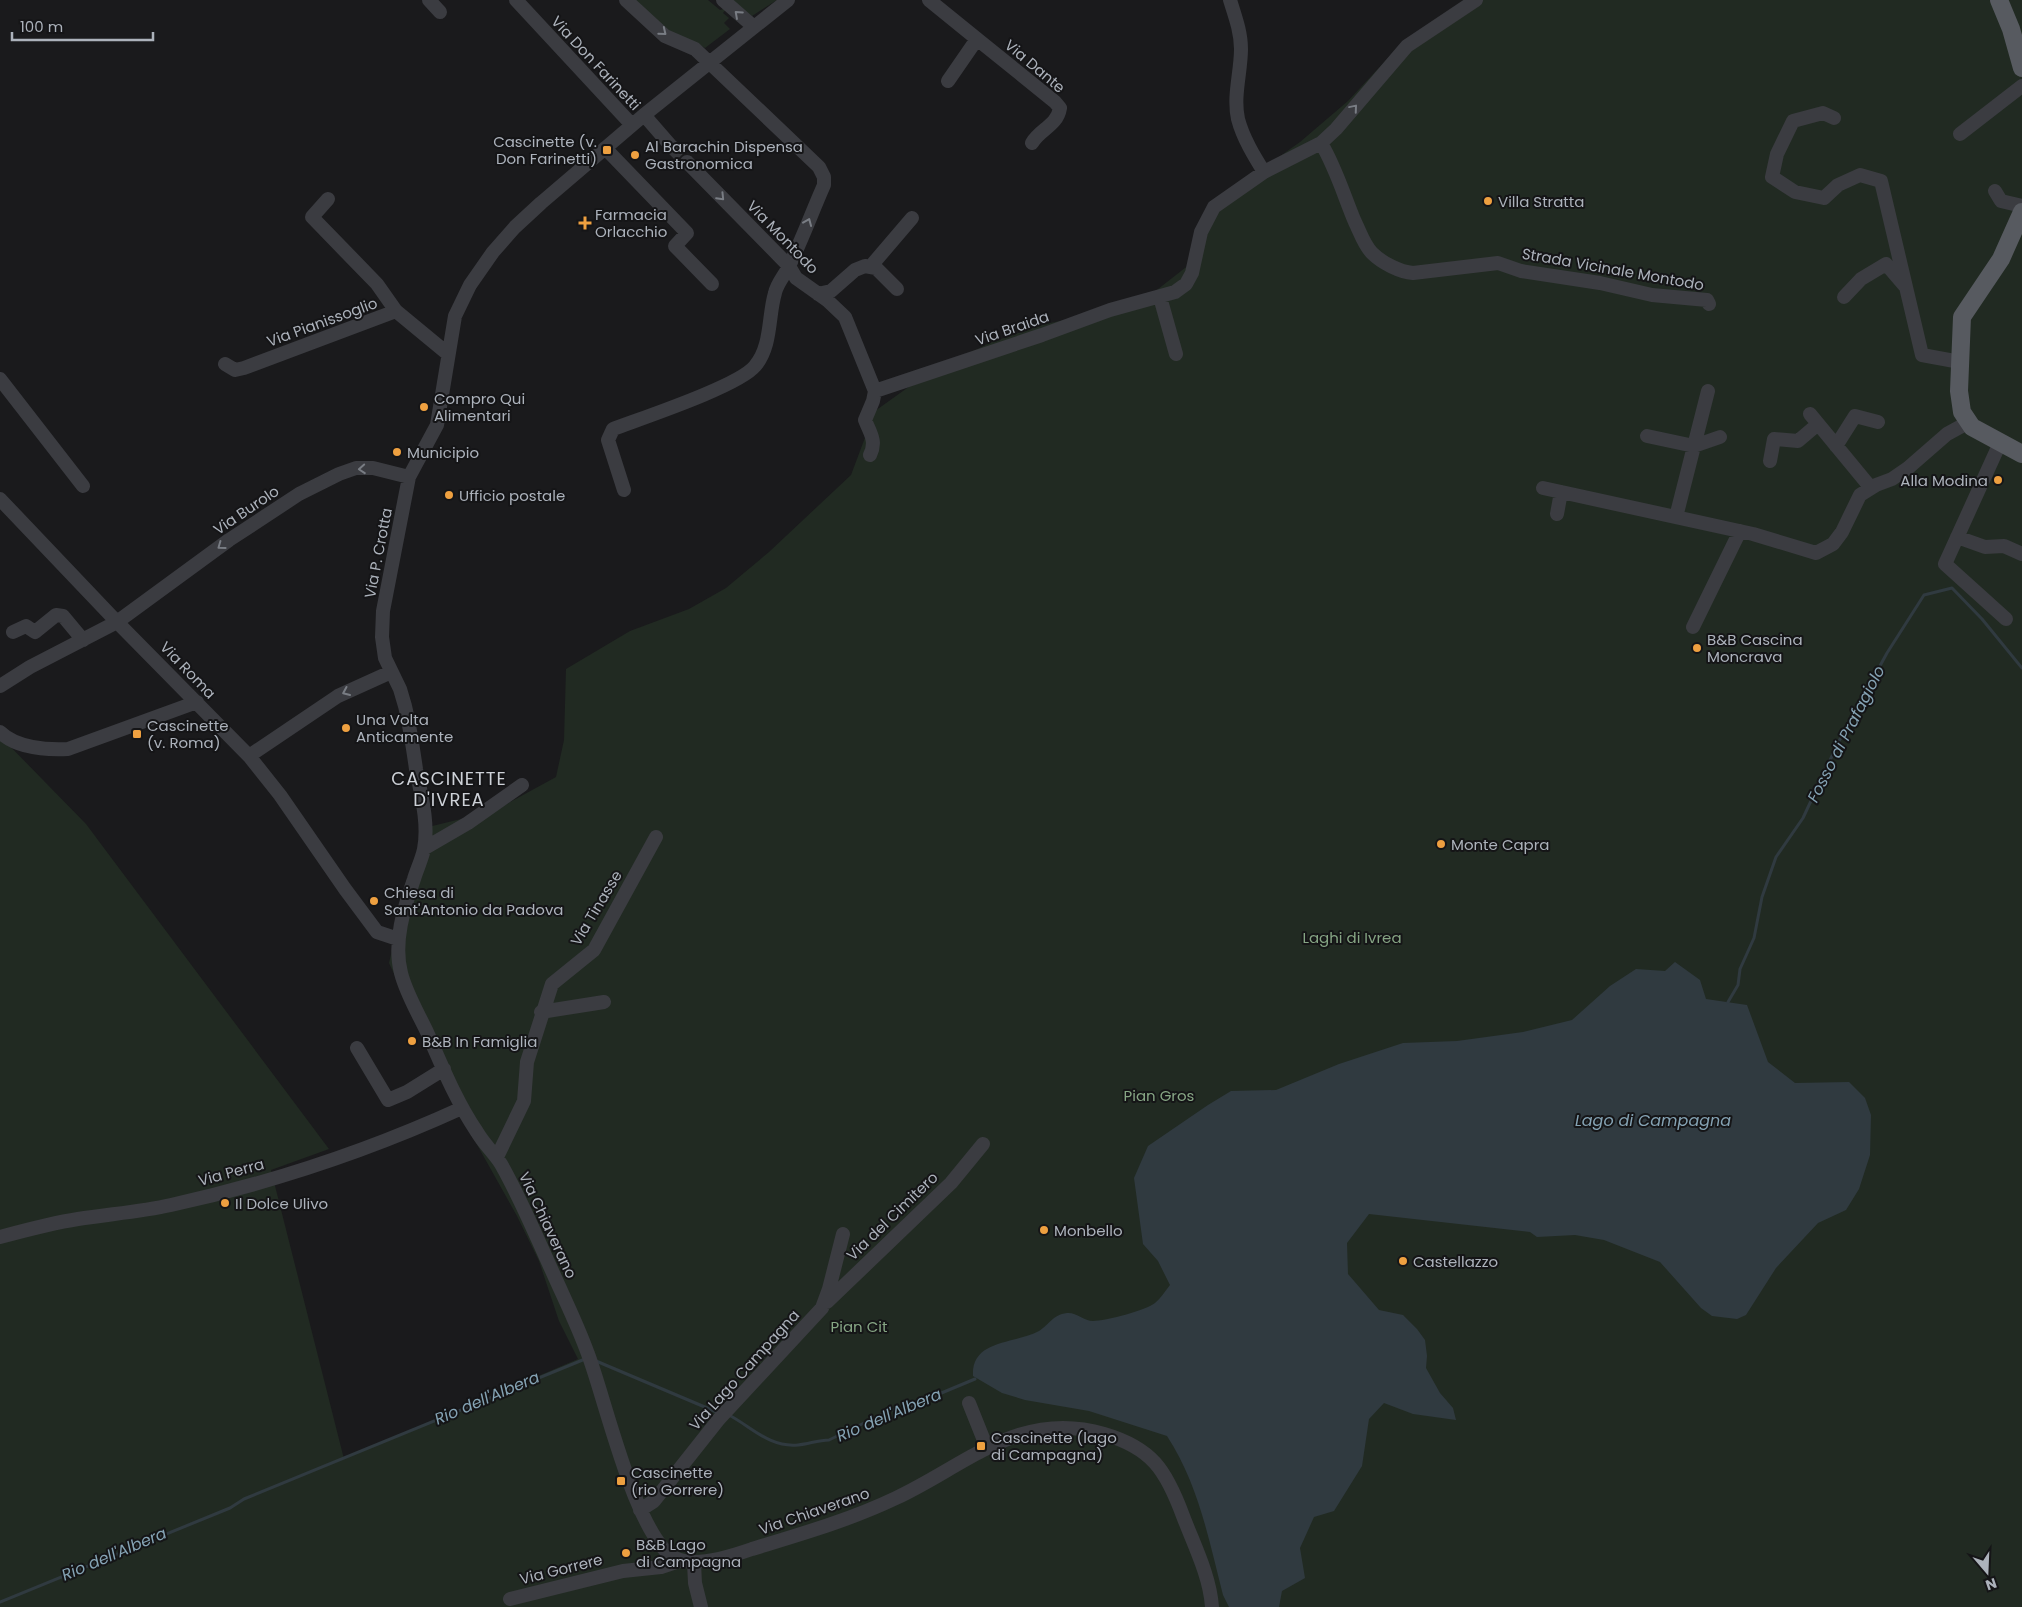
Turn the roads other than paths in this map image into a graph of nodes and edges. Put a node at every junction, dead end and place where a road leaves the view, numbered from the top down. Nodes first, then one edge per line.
1 (429, 0) edge
2 (516, 0) edge
3 (626, 0) edge
4 (723, 0) edge
5 (788, 0) edge
6 (929, 0) edge
7 (1230, 0) edge
8 (1476, 0) edge
9 (2000, 0) edge
10 (440, 12) dead end
11 (754, 27) junction
12 (977, 39) junction
13 (709, 62) junction
14 (2022, 68) edge
15 (948, 81) dead end
16 (2022, 86) edge
17 (644, 115) junction
18 (1834, 118) dead end
19 (632, 125) junction
20 (1960, 134) dead end
21 (1032, 143) dead end
22 (1321, 143) junction
23 (671, 146) tunnel mouth
24 (605, 148) junction
25 (687, 162) tunnel mouth
26 (1264, 172) junction
27 (1995, 191) dead end
28 (328, 199) dead end
29 (2022, 206) edge
30 (2022, 212) edge
31 (912, 218) dead end
32 (789, 266) junction
33 (871, 266) junction
34 (712, 284) dead end
35 (1906, 288) junction
36 (897, 289) dead end
37 (818, 294) junction
38 (1160, 297) junction
39 (1844, 297) dead end
40 (1709, 304) dead end
41 (396, 311) junction
42 (448, 354) junction
43 (1176, 354) dead end
44 (1960, 362) junction
45 (225, 364) dead end
46 (0, 379) edge
47 (875, 391) junction
48 (1708, 391) dead end
49 (1878, 422) dead end
50 (1969, 422) junction
51 (1647, 436) dead end
52 (1720, 437) dead end
53 (2000, 443) junction
54 (1694, 446) junction
55 (1836, 446) junction
56 (870, 454) dead end
57 (2022, 454) edge
58 (1770, 461) dead end
59 (409, 477) junction
60 (83, 486) dead end
61 (1543, 488) dead end
62 (1871, 488) junction
63 (624, 490) dead end
64 (1562, 492) junction
65 (0, 499) edge
66 (1557, 514) dead end
67 (1676, 517) junction
68 (1740, 531) junction
69 (1957, 537) junction
70 (2022, 554) edge
71 (2006, 619) dead end
72 (117, 622) junction
73 (1693, 627) dead end
74 (13, 632) dead end
75 (83, 640) junction
76 (391, 672) junction
77 (0, 686) edge
78 (197, 702) junction
79 (0, 732) edge
80 (249, 756) junction
81 (522, 785) dead end
82 (656, 838) dead end
83 (425, 848) junction
84 (398, 939) junction
85 (604, 1002) dead end
86 (541, 1012) junction
87 (357, 1048) dead end
88 (444, 1069) junction
89 (462, 1108) junction
90 (983, 1144) dead end
91 (496, 1157) junction
92 (843, 1234) dead end
93 (0, 1237) edge
94 (822, 1308) junction
95 (969, 1403) dead end
96 (987, 1448) junction
97 (640, 1510) junction
98 (679, 1560) junction
99 (694, 1563) junction
100 (510, 1599) dead end
101 (1212, 1603) edge
102 (702, 1607) edge

1 - 10 street
2 - 19 street, Via Don Farinetti
3 -> 13 street
11 -> 4 street
5 - 11 street, Via P. Crotta
6 - 12 street, Via Dante
7 - 26 street
22 -> 8 street
9 - 14 main road
11 - 13 street, Via P. Crotta
12 - 15 street
12 - 21 street, Via Dante
13 - 17 street, Via P. Crotta
32 -> 13 street
16 - 20 street
17 - 19 street, Via P. Crotta
17 - 23 street
18 - 35 street
19 - 24 street, Via P. Crotta
22 - 26 street, Via Braida
22 - 40 street, Strada Vicinale Montodo
24 - 34 street
24 - 42 street, Via P. Crotta
25 -> 32 street, Via Montodo
26 - 38 street, Via Braida
27 - 29 street
28 - 41 street
30 - 44 main road
31 - 33 street
32 - 37 street, Via Montodo
32 - 63 street
33 - 36 street
33 - 37 street
35 - 39 street
35 - 44 street
37 - 47 street, Via Montodo
38 - 43 street
38 - 47 street, Via Braida
41 - 42 street, Via Pianissoglio
41 - 45 street, Via Pianissoglio
42 - 59 street, Via P. Crotta
44 - 50 main road
46 - 60 street
47 - 56 street
48 - 54 street
49 - 55 street
50 - 53 main road
50 - 62 street
51 - 54 street
52 - 54 street
53 - 57 main road
53 - 69 street
54 - 67 street
55 - 58 street
55 - 62 street
59 -> 72 street, Via Burolo
59 - 76 street, Via P. Crotta
61 - 64 street
62 - 68 street
64 - 66 street
64 - 67 street
65 - 72 street, Via Roma
67 - 68 street
68 - 73 street
69 - 70 street
69 - 71 street
72 - 75 street, Via Burolo
72 - 78 street, Via Roma
74 - 75 street
75 - 77 street, Via Burolo
76 -> 80 street
76 - 83 street, Via P. Crotta
78 - 79 street
78 - 80 street, Via Roma
80 - 84 street, Via Roma
81 - 83 street
82 - 86 street, Via Tinasse
83 - 84 street, Via P. Crotta
84 - 88 street, Via Chiaverano
85 - 86 street
86 - 91 street, Via Tinasse
87 - 88 street
88 - 89 street, Via Chiaverano
89 - 91 street, Via Chiaverano
89 - 93 street, Via Perra
90 - 94 street, Via del Cimitero
91 - 97 street, Via Chiaverano
92 - 94 street, Via Lago Campagna
94 - 97 street, Via Lago Campagna
95 - 96 street
96 - 99 street, Via Chiaverano
96 - 101 street, Via Chiaverano
97 - 98 street, Via Chiaverano
98 - 99 street, Via Chiaverano
98 - 100 street, Via Gorrere
99 - 102 street

